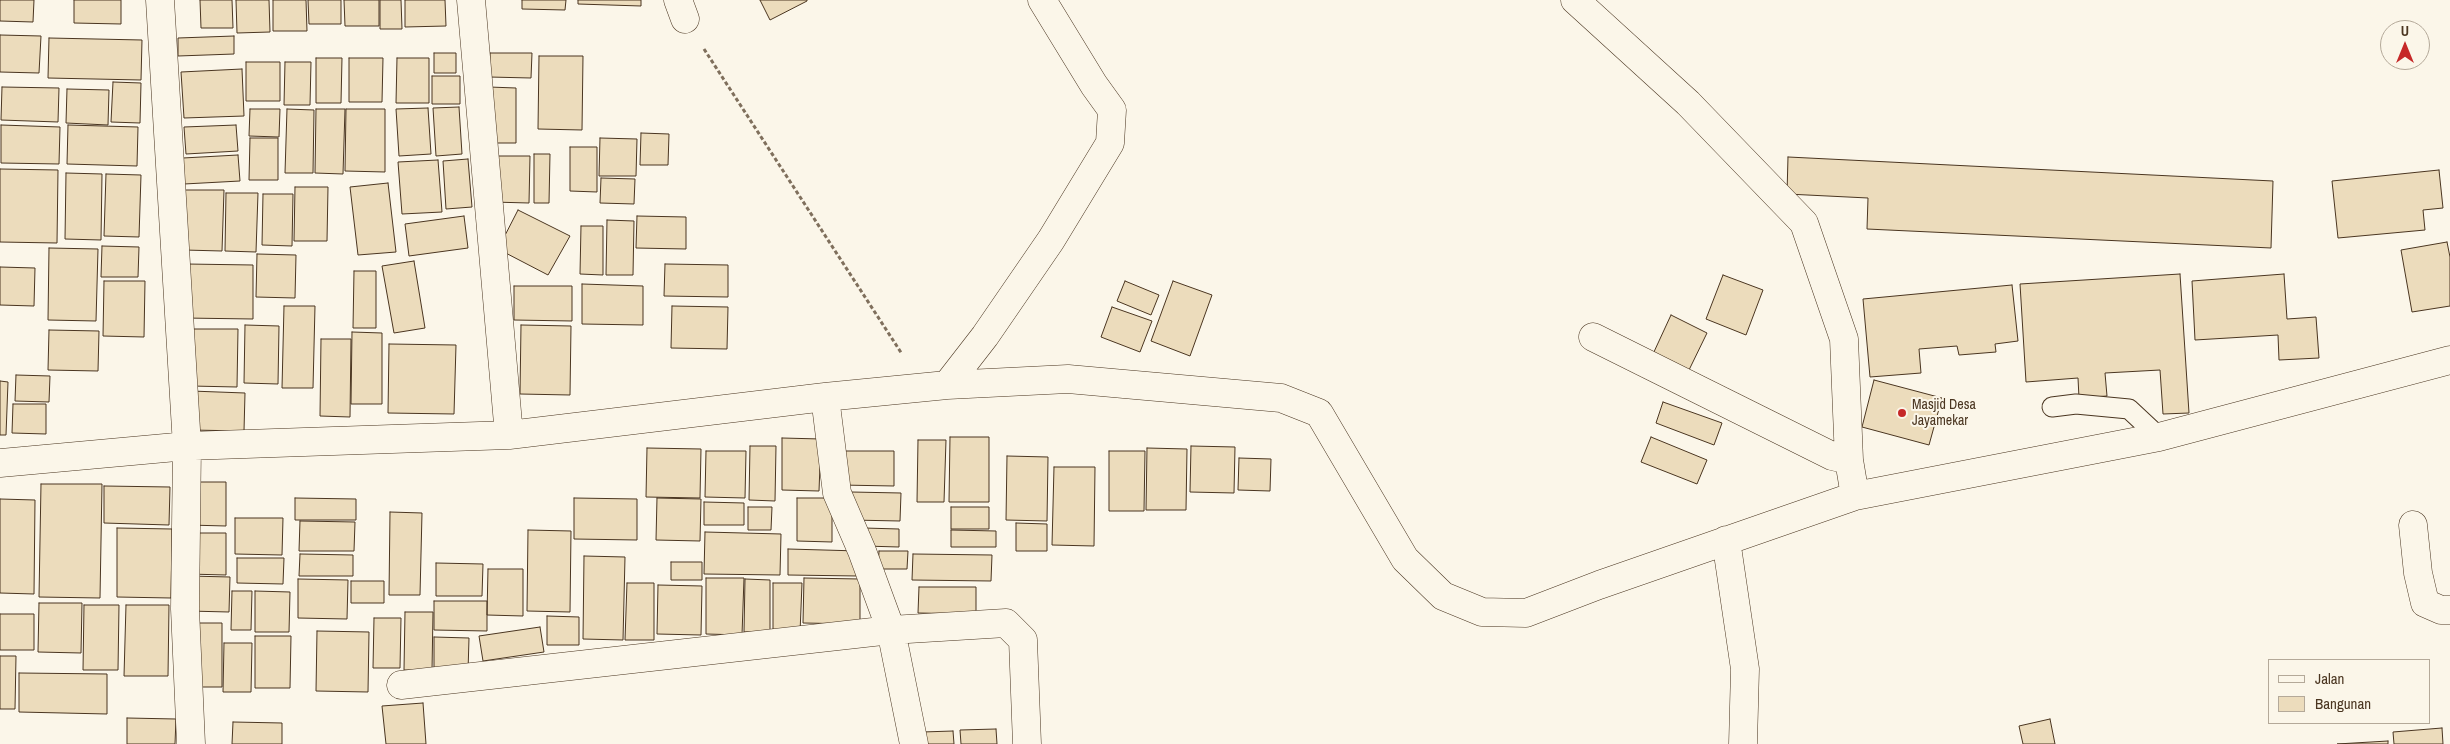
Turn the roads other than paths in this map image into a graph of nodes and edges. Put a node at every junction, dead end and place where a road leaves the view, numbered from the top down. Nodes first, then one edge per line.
1 (160, 0) edge
2 (471, 0) edge
3 (1042, 0) edge
4 (1575, 0) edge
5 (1593, 337) dead end
6 (2450, 360) edge
7 (936, 386) junction
8 (825, 397) junction
9 (2052, 407) dead end
10 (509, 435) junction
11 (2159, 438) junction
12 (187, 446) junction
13 (1849, 460) junction
14 (0, 462) edge
15 (1855, 496) junction
16 (2413, 524) dead end
17 (1726, 540) junction
18 (2450, 610) edge
19 (891, 630) junction
20 (401, 686) dead end
21 (191, 744) edge
22 (914, 744) edge
23 (1027, 744) edge
24 (1744, 744) edge

1 - 12 street
2 - 10 street
3 - 7 street
4 - 13 street
5 - 13 street
6 - 11 street
7 - 8 street
7 - 17 street
8 - 10 street
8 - 19 street
9 - 11 lane
10 - 12 street
11 - 15 street
12 - 14 street
12 - 21 street
13 - 15 street
15 - 17 street
16 - 18 street
17 - 24 street
19 - 20 street
19 - 22 street
19 - 23 street

